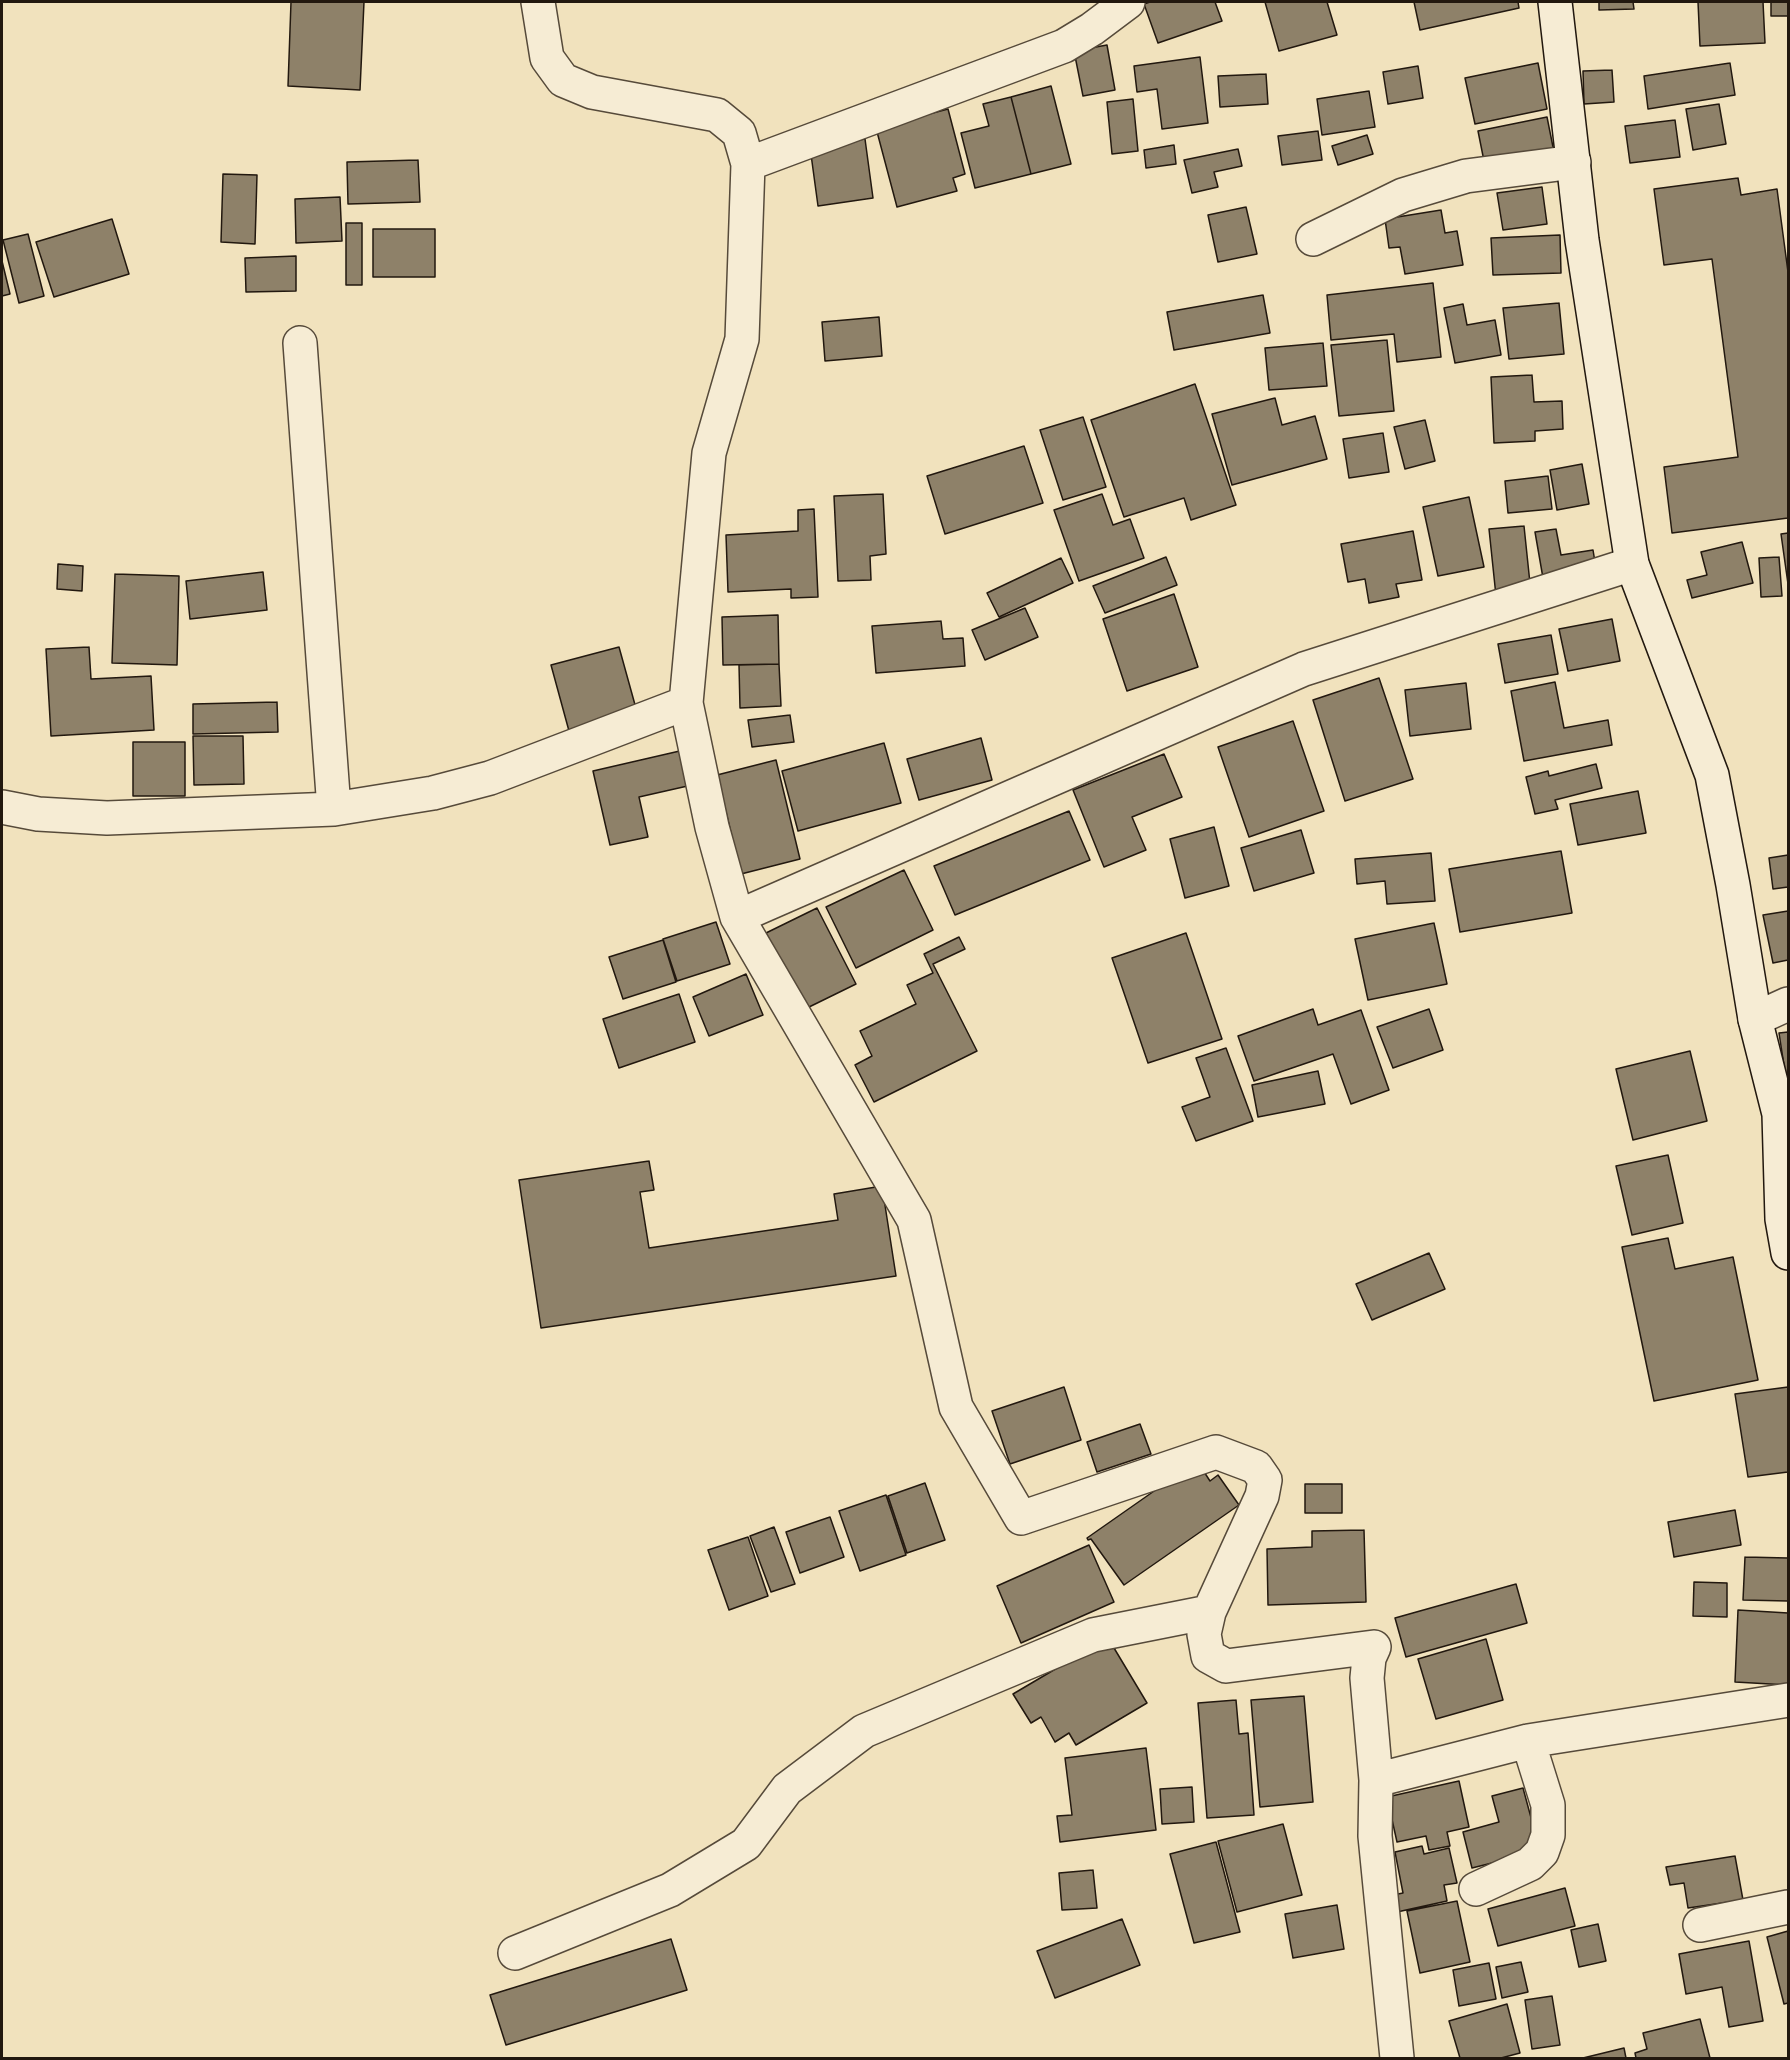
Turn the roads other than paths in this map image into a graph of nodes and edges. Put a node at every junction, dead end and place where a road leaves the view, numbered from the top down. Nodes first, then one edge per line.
1 (538, 2) edge
2 (1128, 2) edge
3 (1555, 2) edge
4 (1574, 162) junction
5 (748, 164) junction
6 (1313, 239) dead end
7 (300, 344) dead end
8 (1632, 564) junction
9 (686, 703) junction
10 (2, 807) edge
11 (334, 809) junction
12 (737, 917) junction
13 (1788, 1004) edge
14 (1755, 1018) junction
15 (1788, 1254) edge
16 (1209, 1612) junction
17 (1788, 1700) edge
18 (1528, 1741) junction
19 (1376, 1780) junction
20 (1476, 1889) dead end
21 (1788, 1907) edge
22 (1700, 1925) dead end
23 (515, 1953) dead end
24 (1397, 2058) edge

1 - 5 street
2 - 5 street
3 - 4 street
4 - 6 street
4 - 8 street
5 - 9 street
7 - 11 street
8 - 12 street
8 - 14 street
9 - 11 street
9 - 12 street
10 - 11 street
12 - 16 street
13 - 14 street
14 - 15 street
16 - 19 street
16 - 23 street
17 - 18 street
18 - 19 street
18 - 20 street
19 - 24 street
21 - 22 street

